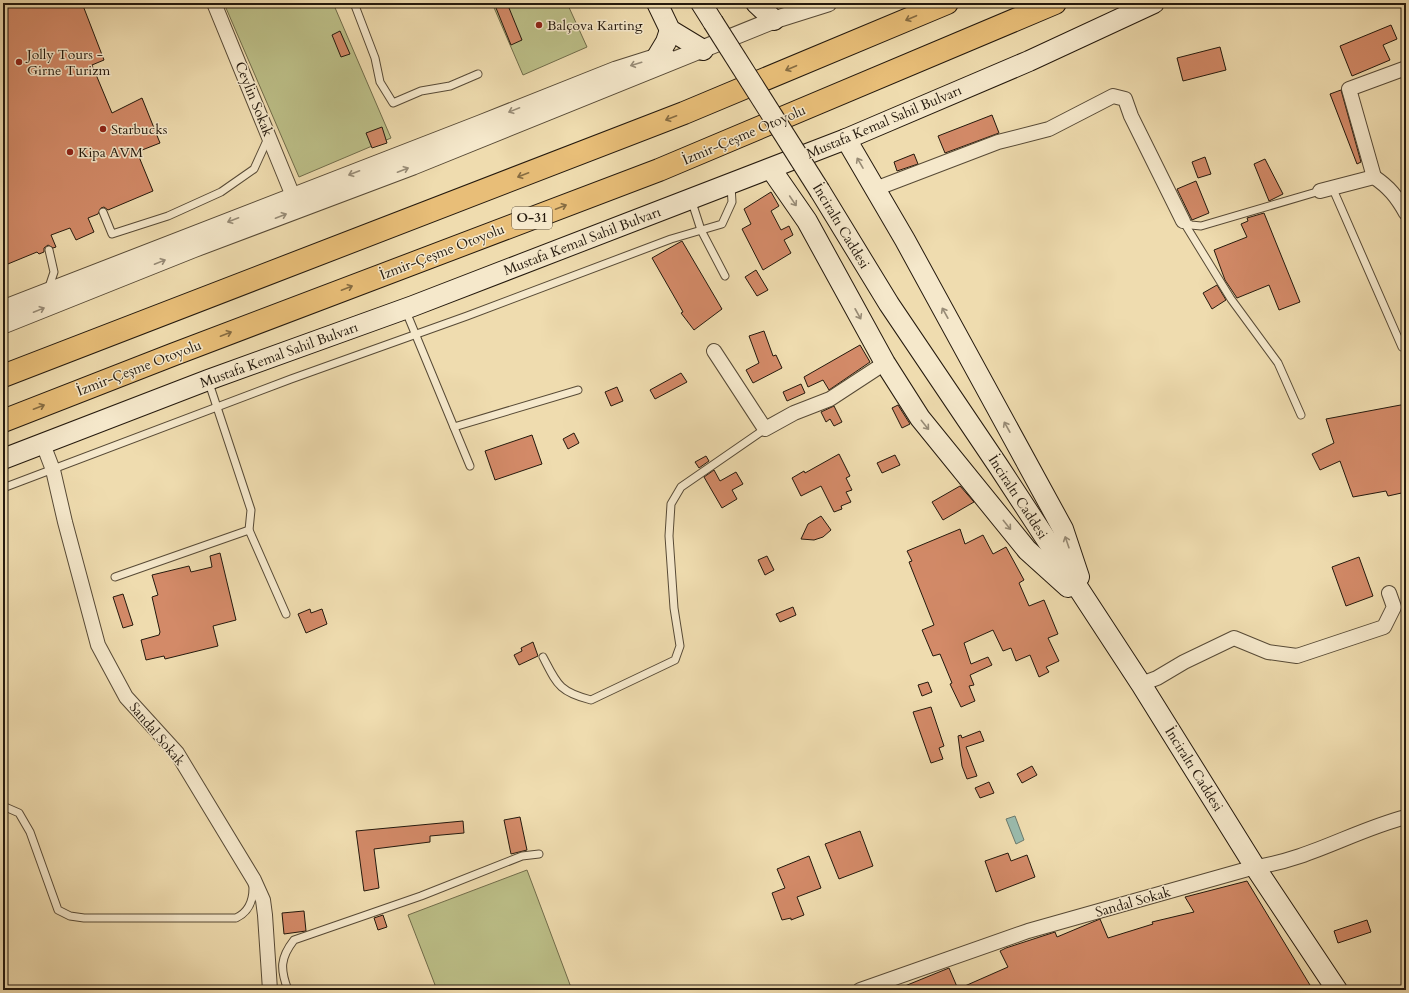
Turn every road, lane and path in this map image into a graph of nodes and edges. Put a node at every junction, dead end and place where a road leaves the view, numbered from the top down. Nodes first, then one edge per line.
1 (214, 3) edge
2 (657, 3) edge
3 (701, 3) edge
4 (756, 3) edge
5 (828, 3) edge
6 (947, 3) edge
7 (1055, 3) edge
8 (1154, 3) edge
9 (354, 4) edge
10 (774, 20) junction
11 (670, 30) junction
12 (695, 53) junction
13 (657, 57) junction
14 (1406, 68) edge
15 (478, 74) dead end
16 (269, 136) junction
17 (846, 139) junction
18 (771, 169) junction
19 (1374, 177) junction
20 (731, 184) junction
21 (875, 189) junction
22 (1326, 189) junction
23 (293, 196) junction
24 (691, 199) junction
25 (103, 212) dead end
26 (1406, 213) edge
27 (1183, 221) junction
28 (701, 230) junction
29 (49, 250) dead end
30 (725, 276) dead end
31 (48, 290) junction
32 (3, 308) edge
33 (405, 309) junction
34 (3, 325) edge
35 (415, 334) junction
36 (1402, 347) dead end
37 (714, 351) dead end
38 (885, 363) junction
39 (3, 376) edge
40 (208, 380) junction
41 (578, 390) dead end
42 (218, 407) junction
43 (1301, 415) dead end
44 (4, 418) edge
45 (454, 427) junction
46 (765, 429) junction
47 (43, 444) junction
48 (3, 459) edge
49 (470, 466) dead end
50 (54, 470) junction
51 (3, 488) edge
52 (249, 530) junction
53 (115, 577) dead end
54 (1389, 593) dead end
55 (1088, 606) junction
56 (286, 614) dead end
57 (543, 657) dead end
58 (1141, 684) junction
59 (3, 806) edge
60 (1406, 817) edge
61 (538, 854) dead end
62 (1256, 867) junction
63 (254, 880) junction
64 (270, 990) edge
65 (288, 990) edge
66 (860, 990) edge
67 (1337, 990) edge

1 - 16 street, Ceylin Sokak
2 - 11 main road
3 - 55 main road, İnciraltı Caddesi, bridge
4 - 10 main road
5 - 10 street
6 -> 39 highway
44 -> 7 highway, İzmir-Çeşme Otoyolu / O-31
8 - 17 main road, Mustafa Kemal Sahil Bulvarı
9 - 15 lane
10 - 12 street
11 - 12 main road
11 - 13 main road
12 - 13 street
34 -> 12 street
13 -> 23 street
14 - 19 street
16 - 23 street, Ceylin Sokak
16 - 25 lane
17 - 18 main road, Mustafa Kemal Sahil Bulvarı
21 -> 17 main road
18 - 20 main road, Mustafa Kemal Sahil Bulvarı
18 -> 38 main road
19 - 22 street
19 - 26 street
20 - 24 main road, Mustafa Kemal Sahil Bulvarı
20 - 28 lane
21 - 27 street
55 -> 21 main road
22 - 27 lane
22 - 36 lane
23 -> 31 street
24 - 28 lane
24 - 33 main road, Mustafa Kemal Sahil Bulvarı
27 - 43 lane
28 - 30 lane
28 - 35 lane
29 - 31 lane
31 - 32 street
33 - 35 lane
33 - 40 main road, Mustafa Kemal Sahil Bulvarı
35 - 42 lane
35 - 45 lane
37 - 46 street
38 - 46 street
38 -> 55 main road
40 - 42 lane
40 - 47 main road, Mustafa Kemal Sahil Bulvarı
41 - 45 lane
42 - 50 lane
42 - 52 lane
45 - 49 lane
46 - 57 lane
47 - 48 main road, Mustafa Kemal Sahil Bulvarı
47 - 50 street, Sandal Sokak
50 - 51 lane
50 - 63 street, Sandal Sokak
52 - 53 lane
52 - 56 lane
54 - 58 street
55 - 58 main road, İnciraltı Caddesi
58 - 62 main road, İnciraltı Caddesi
59 - 63 lane
60 - 62 street, Sandal Sokak
61 - 65 lane
62 - 66 street, Sandal Sokak
62 - 67 main road, İnciraltı Caddesi
63 - 64 street, Sandal Sokak

